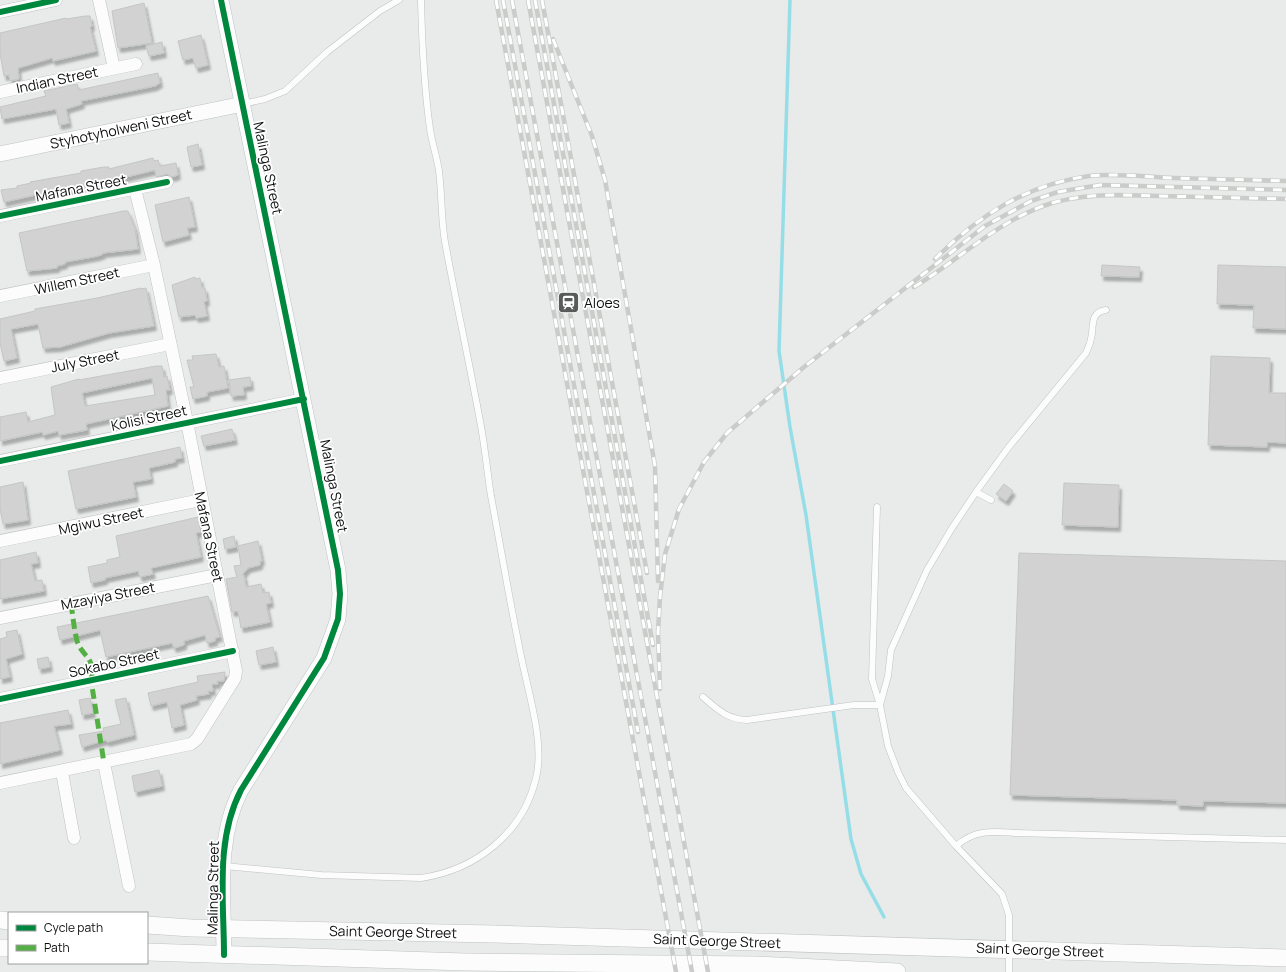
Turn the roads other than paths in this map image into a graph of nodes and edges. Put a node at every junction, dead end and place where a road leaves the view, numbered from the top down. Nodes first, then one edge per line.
1 (56, 0) edge
2 (98, 0) edge
3 (221, 0) edge
4 (399, 0) edge
5 (421, 0) edge
6 (0, 12) edge
7 (136, 64) dead end
8 (114, 68) junction
9 (0, 92) edge
10 (243, 104) junction
11 (0, 154) edge
12 (167, 182) dead end
13 (135, 189) junction
14 (0, 216) edge
15 (154, 265) junction
16 (0, 296) edge
17 (1106, 310) dead end
18 (170, 344) junction
19 (0, 378) edge
20 (304, 399) junction
21 (187, 422) junction
22 (0, 461) edge
23 (976, 492) junction
24 (201, 500) junction
25 (991, 500) dead end
26 (877, 507) dead end
27 (0, 541) edge
28 (216, 574) junction
29 (0, 618) edge
30 (232, 651) junction
31 (703, 698) dead end
32 (0, 699) edge
33 (880, 705) junction
34 (104, 763) junction
35 (62, 772) junction
36 (0, 783) edge
37 (74, 838) dead end
38 (1286, 840) edge
39 (956, 846) junction
40 (224, 866) junction
41 (129, 886) dead end
42 (148, 925) edge
43 (224, 928) junction
44 (1008, 949) junction
45 (148, 952) edge
46 (224, 955) junction
47 (1286, 958) edge
48 (897, 972) edge
49 (1009, 972) edge

1 - 6 street
2 - 8 street, Indian Street
3 - 10 street, Malinga Street
4 - 10 lane
5 - 40 lane
7 - 8 street, Indian Street
8 - 9 street, Indian Street
10 - 11 street, Styhotyholweni Street
10 - 20 street, Malinga Street
12 - 13 street, Mafana Street
13 - 14 street, Mafana Street
13 - 15 street, Mafana Street
15 - 16 street, Willem Street
15 - 18 street, Mafana Street
17 - 23 lane
18 - 19 street, July Street
18 - 21 street, Mafana Street
20 - 21 street, Kolisi Street
20 - 40 street, Malinga Street
21 - 22 street, Kolisi Street
21 - 24 street, Mafana Street
23 - 25 lane
23 - 33 lane
24 - 27 street, Mgiwu Street
24 - 28 street, Mafana Street
26 - 33 lane
28 - 29 street, Mzayiya Street
28 - 30 street, Mafana Street
30 - 32 street, Sokabo Street
30 - 34 street, Mafana Street
31 - 33 lane
33 - 39 lane
34 - 35 street, Mafana Street
34 - 41 street
35 - 36 street, Mafana Street
35 - 37 street
38 - 39 lane
39 - 44 lane
40 - 43 street, Malinga Street
42 - 43 main road, Saint George Street
43 - 44 main road, Saint George Street
43 - 46 street, Malinga Street
44 - 47 main road, Saint George Street
44 - 49 lane
45 - 46 main road, Saint George Street
46 - 48 main road, Saint George Street

